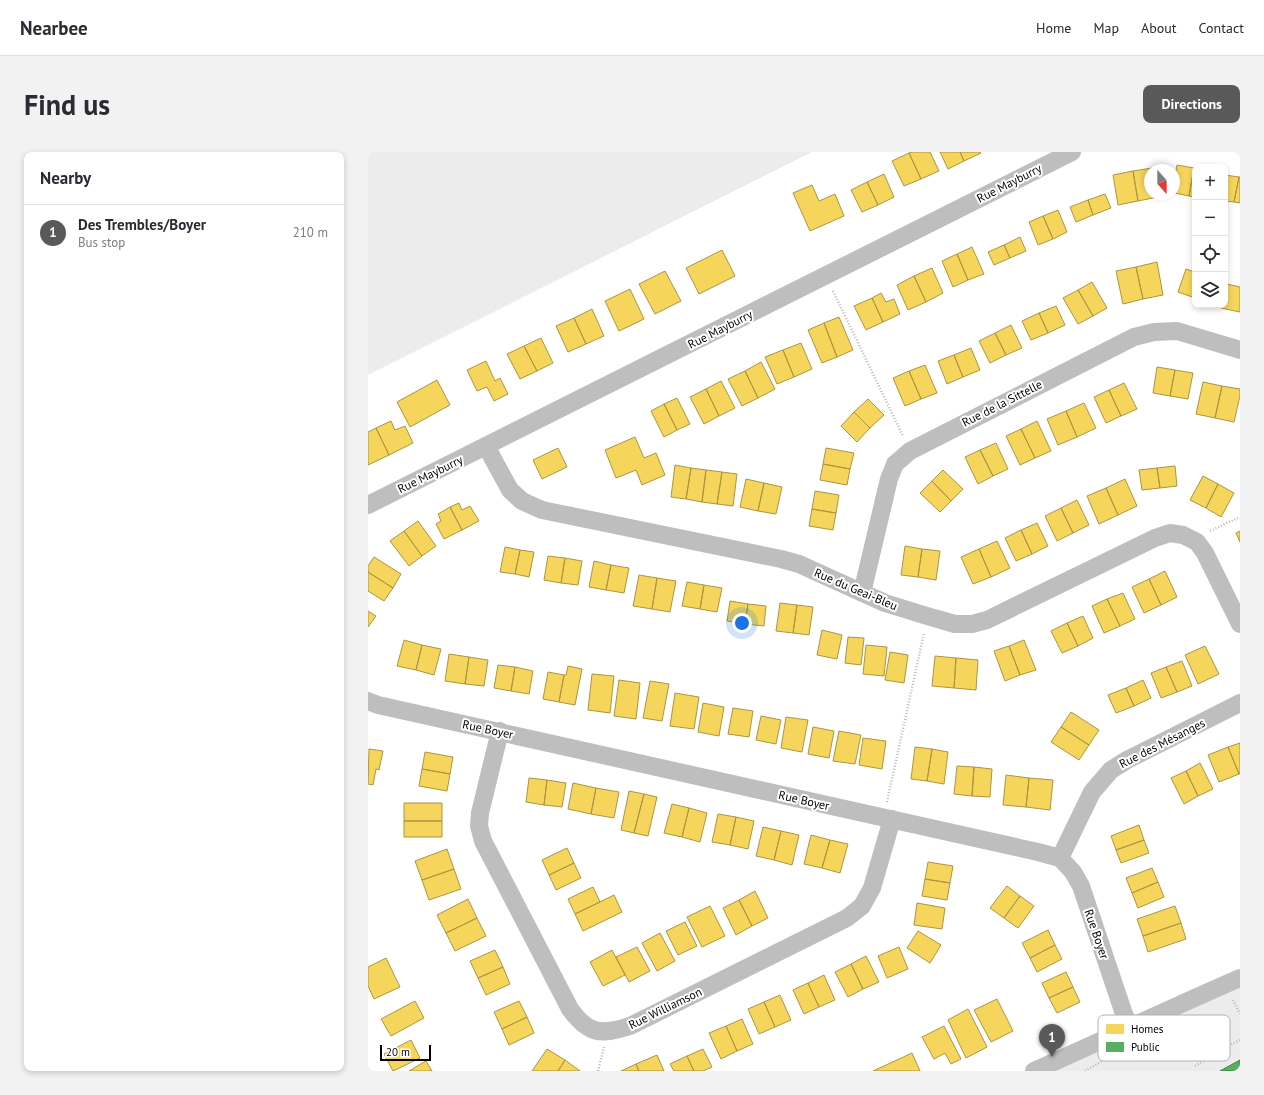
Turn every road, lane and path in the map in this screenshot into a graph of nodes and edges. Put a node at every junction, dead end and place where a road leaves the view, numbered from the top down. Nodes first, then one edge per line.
1 (1072, 152) edge
2 (826, 276) junction
3 (1240, 350) edge
4 (486, 446) junction
5 (910, 451) junction
6 (368, 505) edge
7 (1240, 517) edge
8 (1208, 531) dead end
9 (862, 593) junction
10 (928, 616) junction
11 (1240, 624) edge
12 (368, 701) edge
13 (1240, 703) edge
14 (500, 731) junction
15 (887, 818) junction
16 (1060, 858) junction
17 (1240, 978) edge
18 (1232, 1000) dead end
19 (1240, 1014) edge
20 (1124, 1015) edge
21 (1155, 1015) edge
22 (608, 1032) junction
23 (1240, 1040) edge
24 (1098, 1042) edge
25 (1230, 1045) edge
26 (1203, 1061) edge
27 (1195, 1066) dead end
28 (598, 1071) edge
29 (1034, 1071) edge

1 - 2 street, Rue Mayburry
2 - 4 street, Rue Mayburry
2 - 5 path
3 - 5 street, Rue de la Sittelle
4 - 6 street, Rue Mayburry
4 - 9 street, Rue du Geai-Bleu
5 - 9 street, Rue de la Sittelle
7 - 8 path
9 - 10 street, Rue du Geai-Bleu
10 - 11 street, Rue du Geai-Bleu
10 - 15 path
12 - 14 street, Rue Boyer
13 - 16 street, Rue des Mésanges
14 - 15 street, Rue Boyer
14 - 22 street, Rue Williamson
15 - 16 street, Rue Boyer
15 - 22 street, Rue Williamson
16 - 20 street, Rue Boyer
17 - 21 street
18 - 19 path
22 - 28 path
23 - 25 path
24 - 29 street
26 - 27 path

